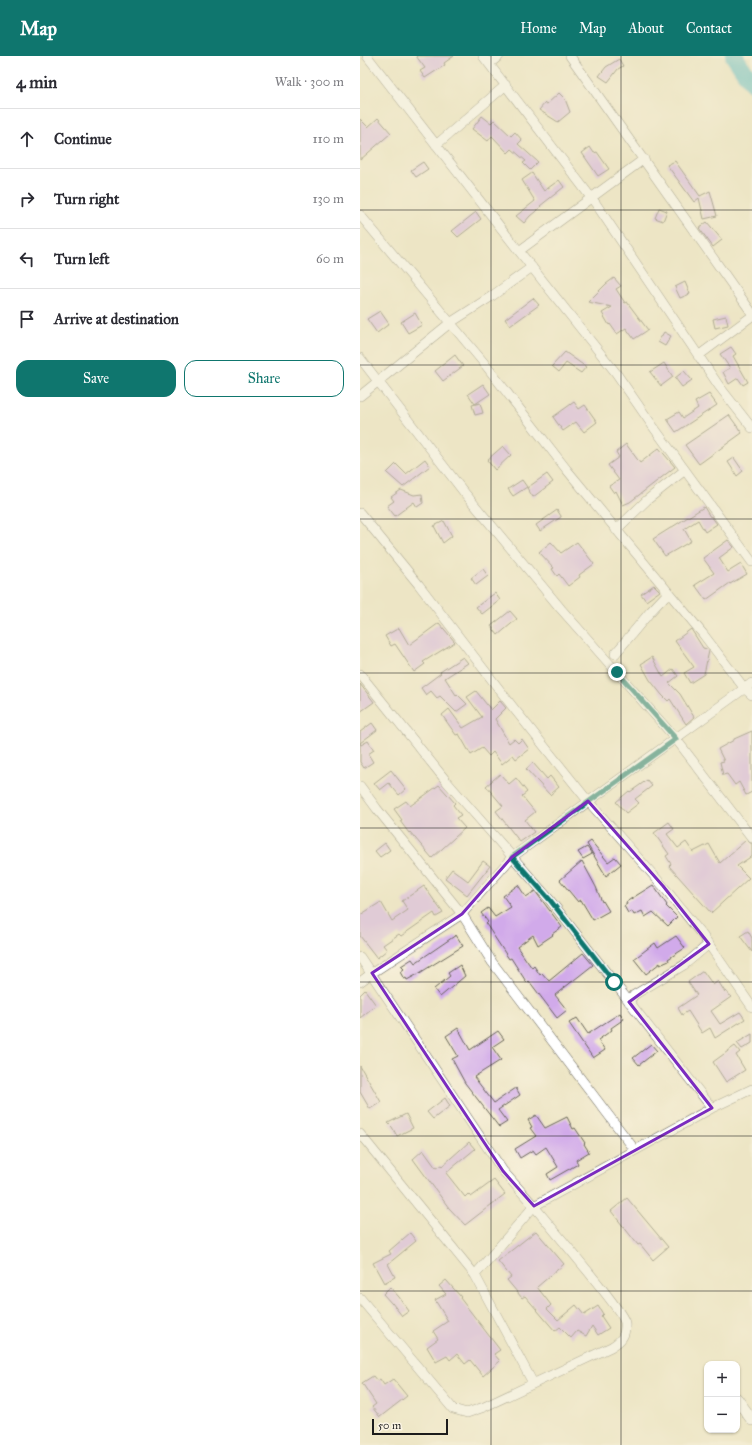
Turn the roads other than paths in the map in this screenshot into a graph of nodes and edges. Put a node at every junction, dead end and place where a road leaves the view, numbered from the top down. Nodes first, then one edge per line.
1 (367, 56) edge
2 (483, 56) edge
3 (499, 56) edge
4 (570, 56) edge
5 (489, 64) junction
6 (506, 85) junction
7 (436, 145) junction
8 (644, 159) junction
9 (591, 197) junction
10 (360, 215) edge
11 (519, 251) junction
12 (532, 267) junction
13 (752, 315) edge
14 (450, 323) junction
15 (698, 356) junction
16 (360, 358) edge
17 (378, 381) junction
18 (360, 396) edge
19 (752, 428) edge
20 (685, 470) junction
21 (360, 513) edge
22 (616, 530) junction
23 (752, 562) edge
24 (668, 593) junction
25 (615, 654) dead end
26 (360, 674) edge
27 (750, 689) edge
28 (676, 739) junction
29 (360, 786) edge
30 (588, 801) junction
31 (752, 838) edge
32 (512, 857) junction
33 (462, 914) junction
34 (709, 944) junction
35 (360, 957) edge
36 (372, 973) junction
37 (360, 982) edge
38 (629, 1002) junction
39 (752, 1007) edge
40 (752, 1089) edge
41 (712, 1108) junction
42 (360, 1134) edge
43 (635, 1150) junction
44 (534, 1206) junction
45 (475, 1275) junction
46 (360, 1298) edge
47 (533, 1383) junction
48 (740, 1403) edge
49 (752, 1420) edge

1 - 7 street
2 - 5 street
3 - 5 street
4 - 8 street
5 - 6 street
6 - 7 street
6 - 9 street
7 - 11 street
8 - 9 street
8 - 13 street
9 - 11 street
9 - 15 street
10 - 14 street
11 - 12 street
12 - 14 street
12 - 20 street
13 - 15 street
14 - 17 street
14 - 22 street
15 - 19 street
16 - 17 street
17 - 18 street
17 - 28 street
20 - 22 street
20 - 23 street
21 - 30 street
22 - 24 street
24 - 25 street
24 - 27 street
26 - 32 street
27 - 28 street
28 - 30 street
28 - 31 street
29 - 33 street
30 - 32 street
30 - 34 street
32 - 33 street
32 - 38 street
33 - 36 street
33 - 43 street
34 - 38 street
34 - 39 street
35 - 36 street
36 - 37 street
36 - 44 street
38 - 41 street
40 - 41 street
41 - 43 street
42 - 45 street
43 - 44 street
44 - 45 street
44 - 47 street
45 - 47 street
46 - 47 street
48 - 49 street

